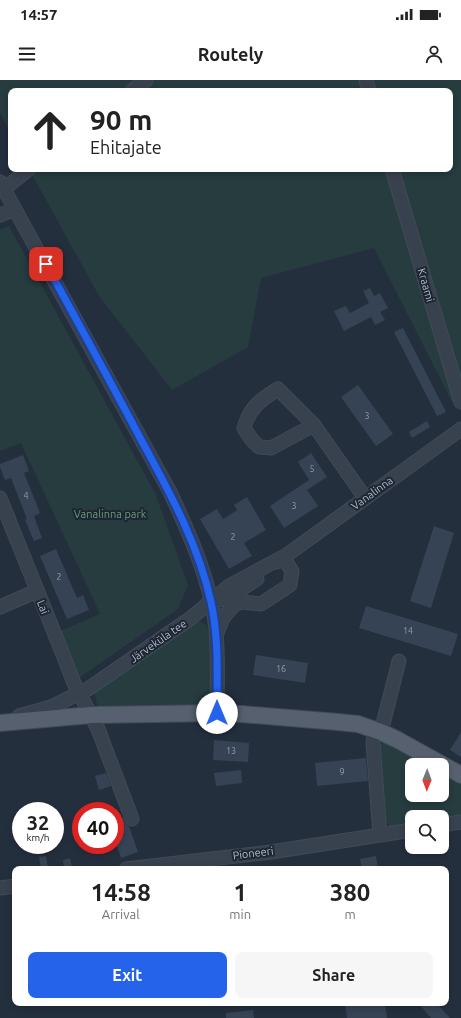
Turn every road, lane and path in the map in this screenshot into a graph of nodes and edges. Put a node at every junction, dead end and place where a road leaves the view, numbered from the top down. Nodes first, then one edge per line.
1 (146, 80) edge
2 (136, 88) edge
3 (24, 172) edge
4 (393, 172) edge
5 (2, 185) edge
6 (15, 209) junction
7 (0, 215) edge
8 (461, 402) edge
9 (314, 425) junction
10 (461, 429) edge
11 (0, 498) edge
12 (365, 498) junction
13 (283, 557) junction
14 (255, 580) junction
15 (37, 591) junction
16 (211, 601) junction
17 (235, 604) junction
18 (0, 607) edge
19 (216, 635) junction
20 (399, 661) dead end
21 (80, 693) junction
22 (217, 713) junction
23 (91, 715) junction
24 (0, 722) edge
25 (378, 731) junction
26 (461, 775) edge
27 (132, 819) dead end
28 (461, 822) edge
29 (449, 825) edge
30 (405, 831) edge
31 (380, 835) junction
32 (152, 866) edge
33 (12, 886) edge
34 (0, 888) edge

1 - 2 street
3 - 5 street
4 - 8 street, Kraami
5 - 6 street
6 - 7 street
6 - 16 street
9 - 9 street
9 - 12 street
10 - 12 street, Vanalinna
11 - 15 street, Lai
12 - 13 street, Vanalinna
13 - 14 street, Vanalinna
13 - 16 street, Vanalinna
13 - 17 street
14 - 16 street, Vanalinna
14 - 17 street
15 - 18 street
15 - 21 street, Lai
16 - 19 street
16 - 21 street, Järveküla tee
17 - 19 street
19 - 22 street
20 - 25 street
21 - 23 street, Lai
21 - 24 street, Järveküla tee
22 - 23 main road, Järveküla tee
22 - 25 main road, Järveküla tee
23 - 24 main road, Järveküla tee
23 - 27 street, Lai
25 - 26 main road, Järveküla tee
25 - 31 street
28 - 29 street
30 - 31 street, Pioneeri
31 - 32 street, Pioneeri
33 - 34 street

